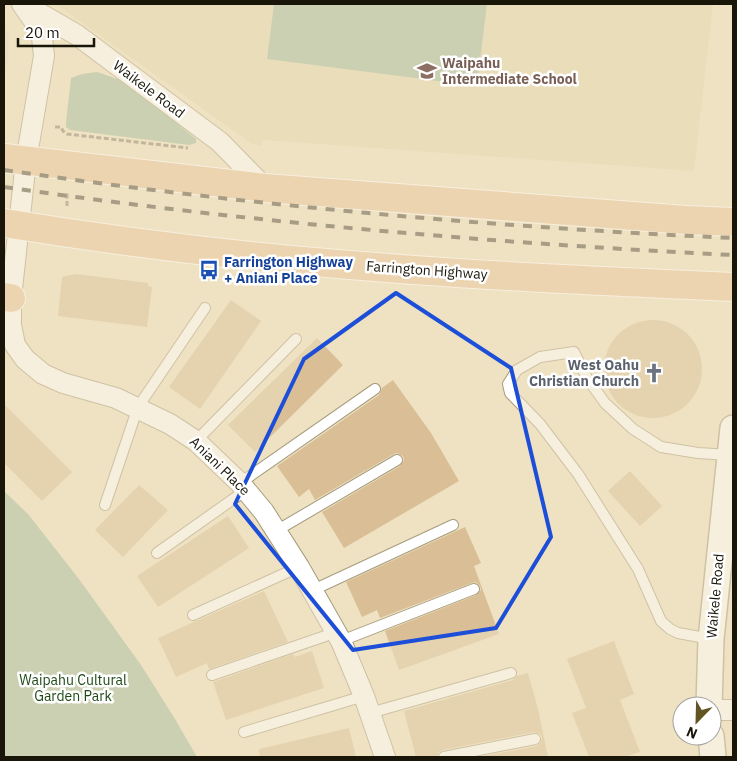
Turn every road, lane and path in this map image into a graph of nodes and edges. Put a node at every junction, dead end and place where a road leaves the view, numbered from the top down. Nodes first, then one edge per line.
1 (22, 4) edge
2 (55, 127) dead end
3 (194, 149) dead end
4 (15, 160) edge
5 (67, 188) dead end
6 (264, 188) junction
7 (67, 209) dead end
8 (733, 222) edge
9 (11, 224) edge
10 (733, 287) edge
11 (7, 297) edge
12 (205, 308) dead end
13 (296, 339) dead end
14 (375, 389) dead end
15 (138, 408) junction
16 (733, 428) edge
17 (196, 441) junction
18 (732, 455) edge
19 (397, 460) dead end
20 (243, 487) junction
21 (105, 505) dead end
22 (453, 525) dead end
23 (276, 531) junction
24 (727, 540) edge
25 (157, 553) dead end
26 (299, 566) junction
27 (474, 589) dead end
28 (313, 590) junction
29 (193, 615) dead end
30 (339, 636) junction
31 (711, 639) junction
32 (511, 673) dead end
33 (212, 675) dead end
34 (709, 696) edge
35 (367, 705) junction
36 (244, 732) dead end
37 (535, 739) dead end
38 (385, 757) edge
39 (444, 757) edge

1 - 4 street, Waikele Road
1 - 6 street, Waikele Road
2 - 3 path
4 - 6 main road
4 - 9 street, Aniani Place
5 - 7 path
6 - 8 main road
9 - 10 main road, Farrington Highway
9 - 11 street, Aniani Place
11 - 15 street, Aniani Place
12 - 15 lane
13 - 17 lane
14 - 20 lane
15 - 17 street, Aniani Place
15 - 21 lane
16 - 18 street, Waikele Road
17 - 20 street, Aniani Place
18 - 24 street, Waikele Road
18 - 31 lane
19 - 23 lane
20 - 23 street, Aniani Place
20 - 25 lane
22 - 28 lane
23 - 26 street, Aniani Place
24 - 31 street, Waikele Road
26 - 28 street, Aniani Place
26 - 29 lane
27 - 30 lane
28 - 30 street, Aniani Place
30 - 33 lane
30 - 35 street, Aniani Place
31 - 34 street, Waikele Road
32 - 35 lane
35 - 36 lane
35 - 38 street, Aniani Place
37 - 39 lane

